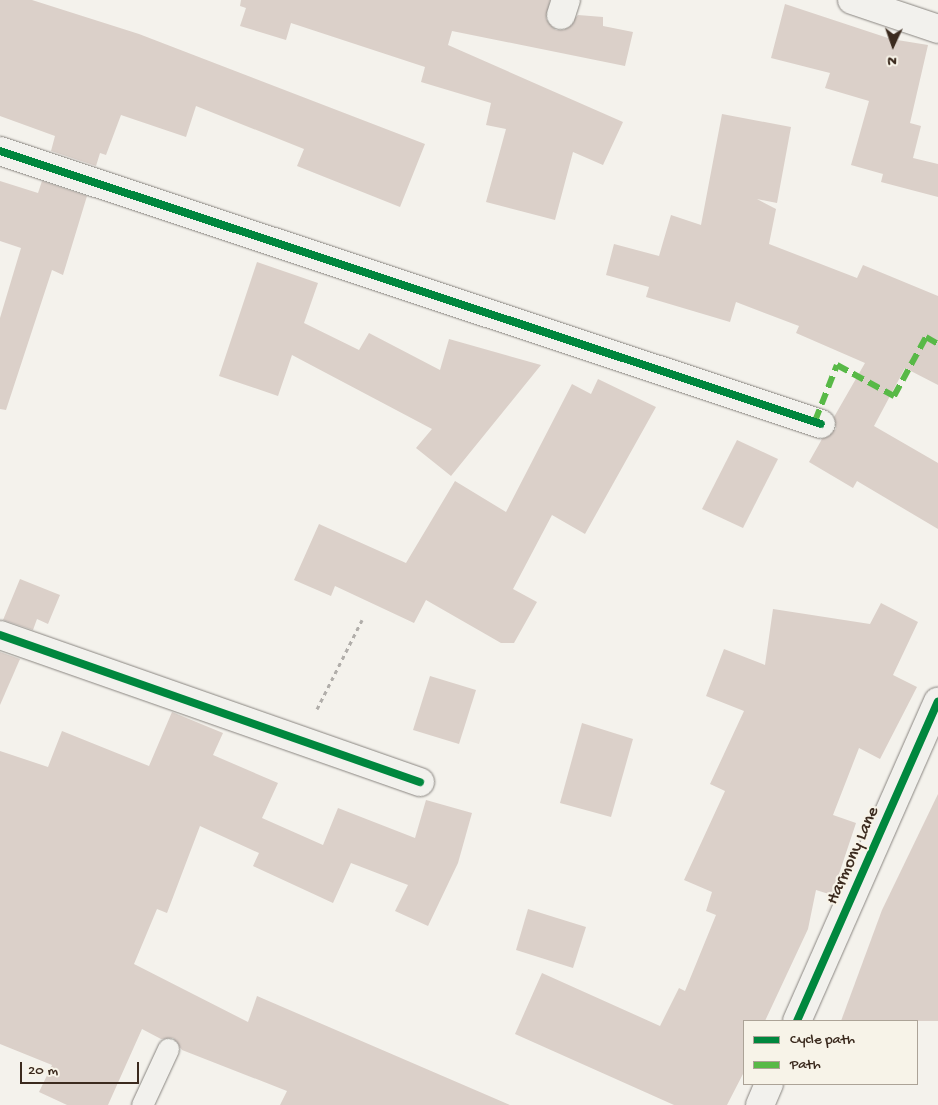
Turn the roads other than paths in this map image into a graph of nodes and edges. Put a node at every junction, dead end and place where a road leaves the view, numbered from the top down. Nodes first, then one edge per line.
1 (852, 0) edge
2 (938, 29) edge
3 (0, 151) edge
4 (822, 424) dead end
5 (0, 635) edge
6 (938, 702) edge
7 (420, 782) dead end
8 (797, 1020) edge
9 (168, 1049) dead end
10 (769, 1085) edge
11 (142, 1105) edge
12 (760, 1105) edge

1 - 2 street
3 - 4 street
5 - 7 street
6 - 8 street, Harmony Lane
9 - 11 lane
10 - 12 street

